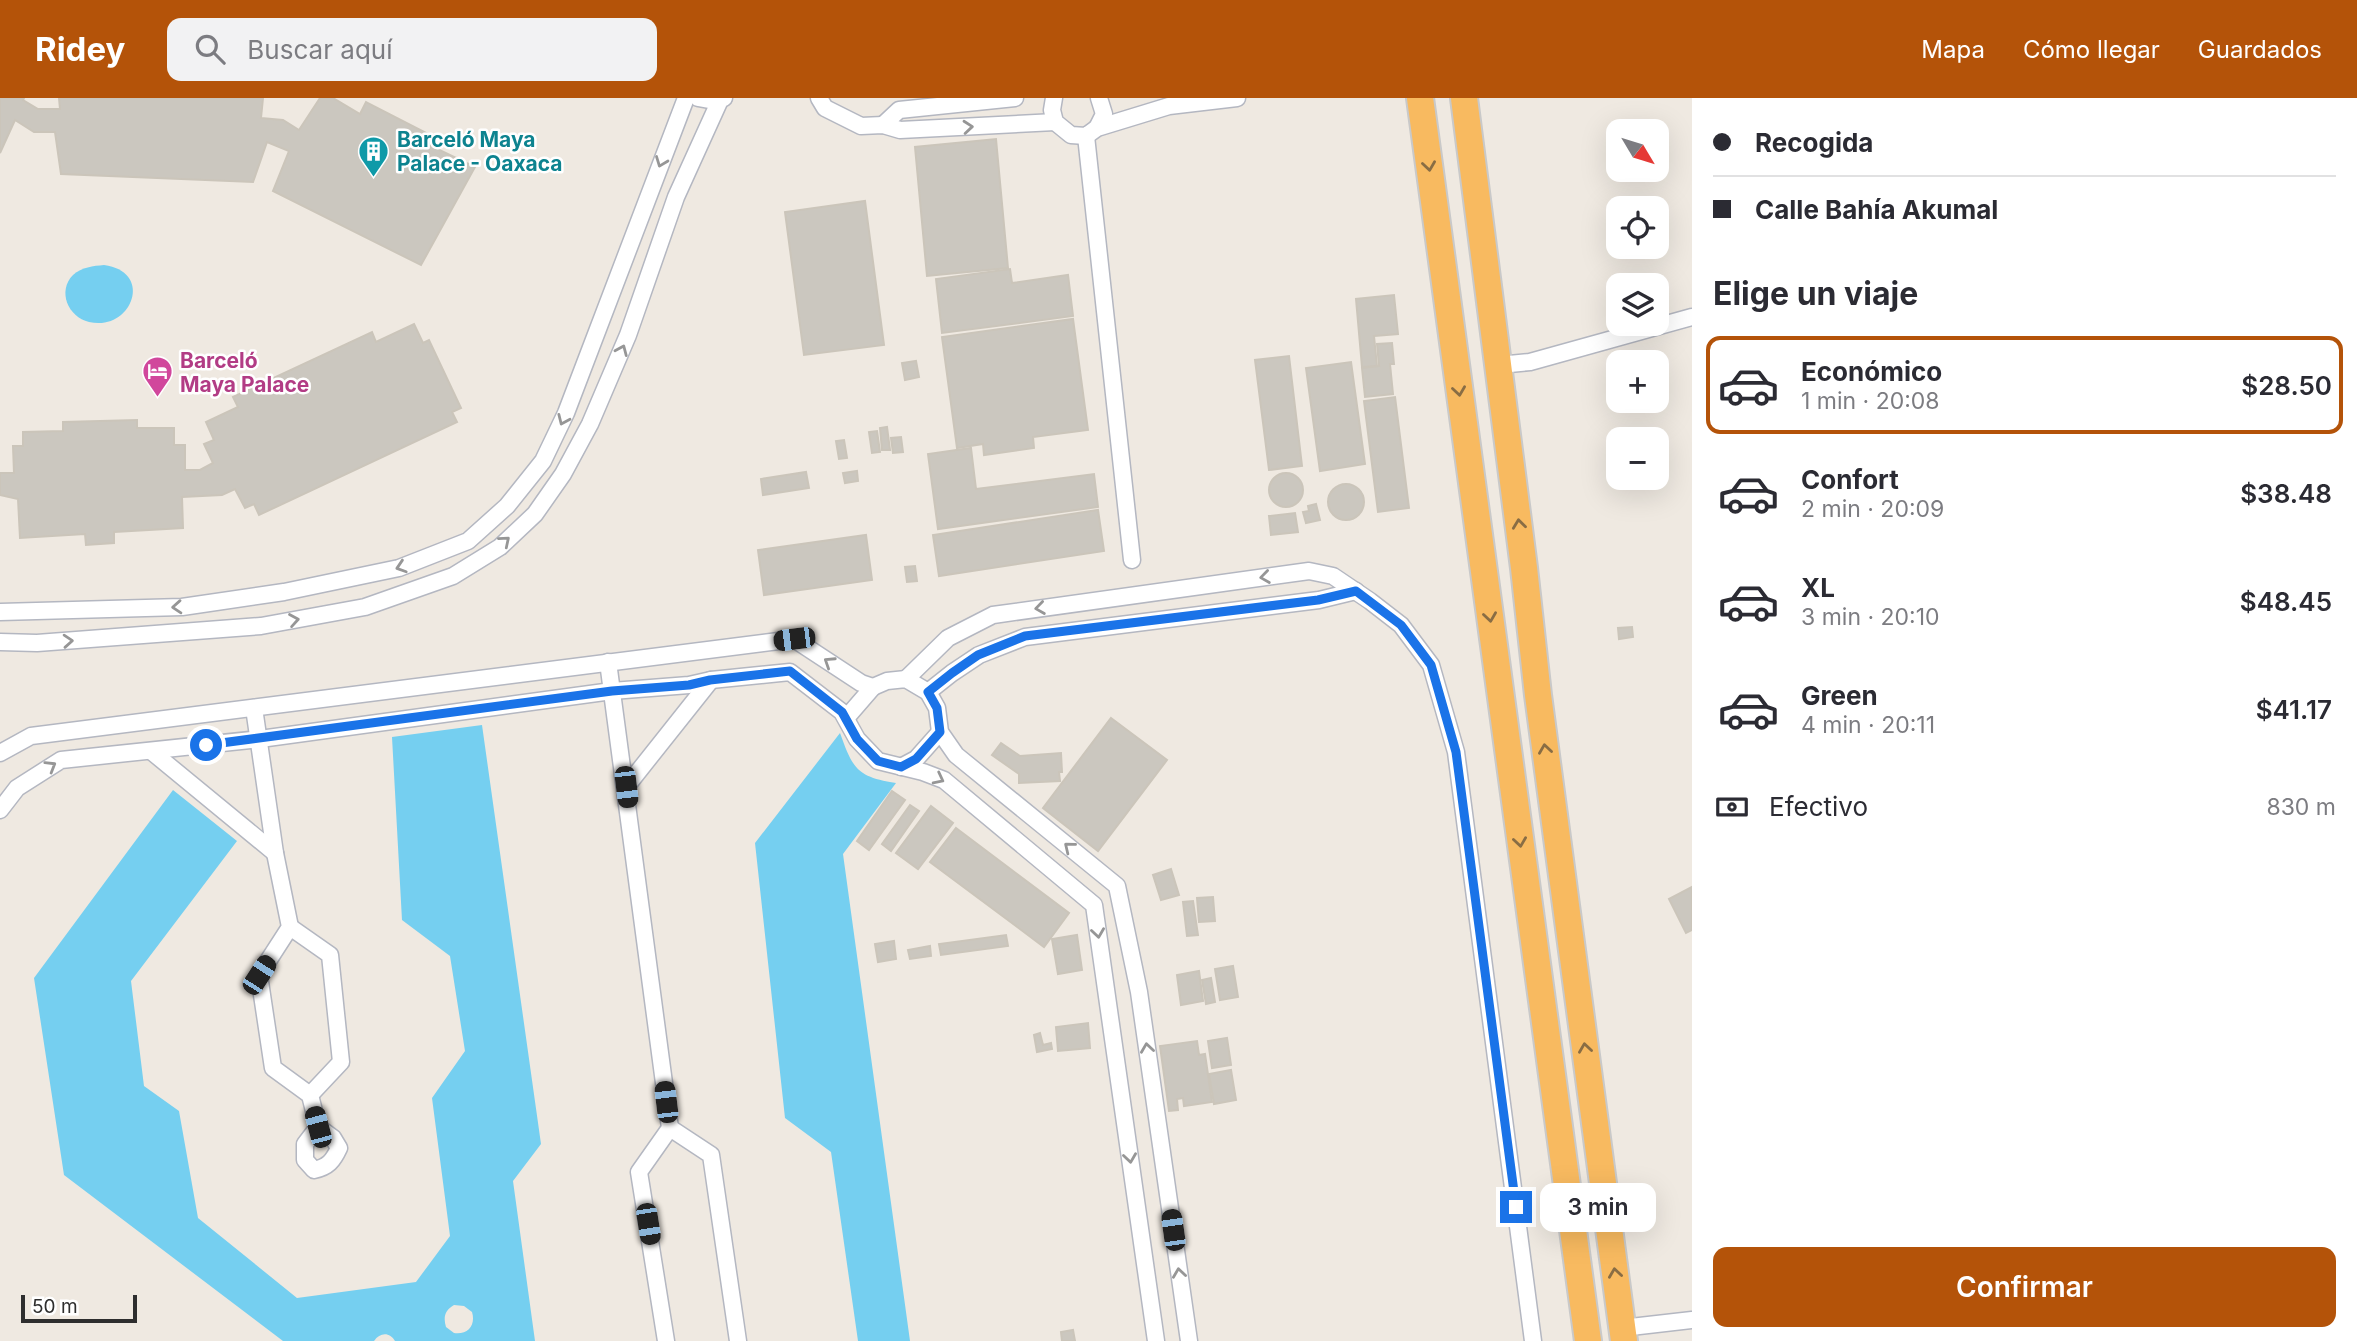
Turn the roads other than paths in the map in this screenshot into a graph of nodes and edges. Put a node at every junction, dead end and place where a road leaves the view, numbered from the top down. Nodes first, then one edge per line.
1 (686, 98) edge
2 (698, 98) edge
3 (819, 98) edge
4 (1015, 98) edge
5 (1054, 98) edge
6 (1099, 98) edge
7 (1237, 98) edge
8 (1420, 98) edge
9 (1464, 98) edge
10 (722, 99) edge
11 (898, 104) edge
12 (1055, 122) junction
13 (883, 125) junction
14 (900, 130) junction
15 (1091, 132) junction
16 (1692, 317) edge
17 (1499, 365) junction
18 (1132, 561) dead end
19 (1356, 591) junction
20 (234, 600) junction
21 (0, 612) edge
22 (235, 628) junction
23 (0, 642) edge
24 (608, 662) junction
25 (710, 680) junction
26 (906, 680) junction
27 (873, 687) junction
28 (612, 691) junction
29 (928, 692) junction
30 (254, 708) junction
31 (847, 717) junction
32 (940, 732) junction
33 (260, 739) junction
34 (151, 751) junction
35 (0, 753) edge
36 (901, 767) junction
37 (626, 787) junction
38 (0, 810) edge
39 (275, 853) junction
40 (290, 927) junction
41 (310, 1096) junction
42 (318, 1127) dead end
43 (670, 1128) junction
44 (1692, 1320) edge
45 (1623, 1335) edge
46 (666, 1341) edge
47 (738, 1341) edge
48 (1156, 1341) edge
49 (1189, 1341) edge
50 (1534, 1341) edge
51 (1588, 1341) edge

1 -> 20 street
2 - 10 street
3 - 13 street
4 - 11 street
5 - 12 street
6 - 15 street
7 - 15 street
8 -> 51 highway
9 - 17 highway
22 -> 10 street
11 - 13 street
11 - 14 street
14 -> 12 street
12 - 15 street
13 - 14 street
15 - 18 street
16 - 17 street
45 -> 17 highway
19 -> 26 street
19 - 29 street
19 - 50 street
20 -> 21 street
20 - 22 street
23 -> 22 street
27 -> 24 street
24 - 28 street
24 - 30 street
25 - 28 street
25 - 31 street
25 - 37 street
26 - 27 street
26 - 29 street
27 - 31 street
28 - 33 street
28 - 37 street
29 - 32 street
30 - 33 street
30 - 35 street
31 - 36 street
32 - 36 street
49 -> 32 street
33 - 34 street
33 - 39 street
38 -> 34 street
34 - 39 street
36 -> 48 street
37 - 43 street
39 - 40 street
40 - 41 street
40 - 41 street
41 - 42 street
43 - 46 street
43 - 47 street
44 - 45 street

